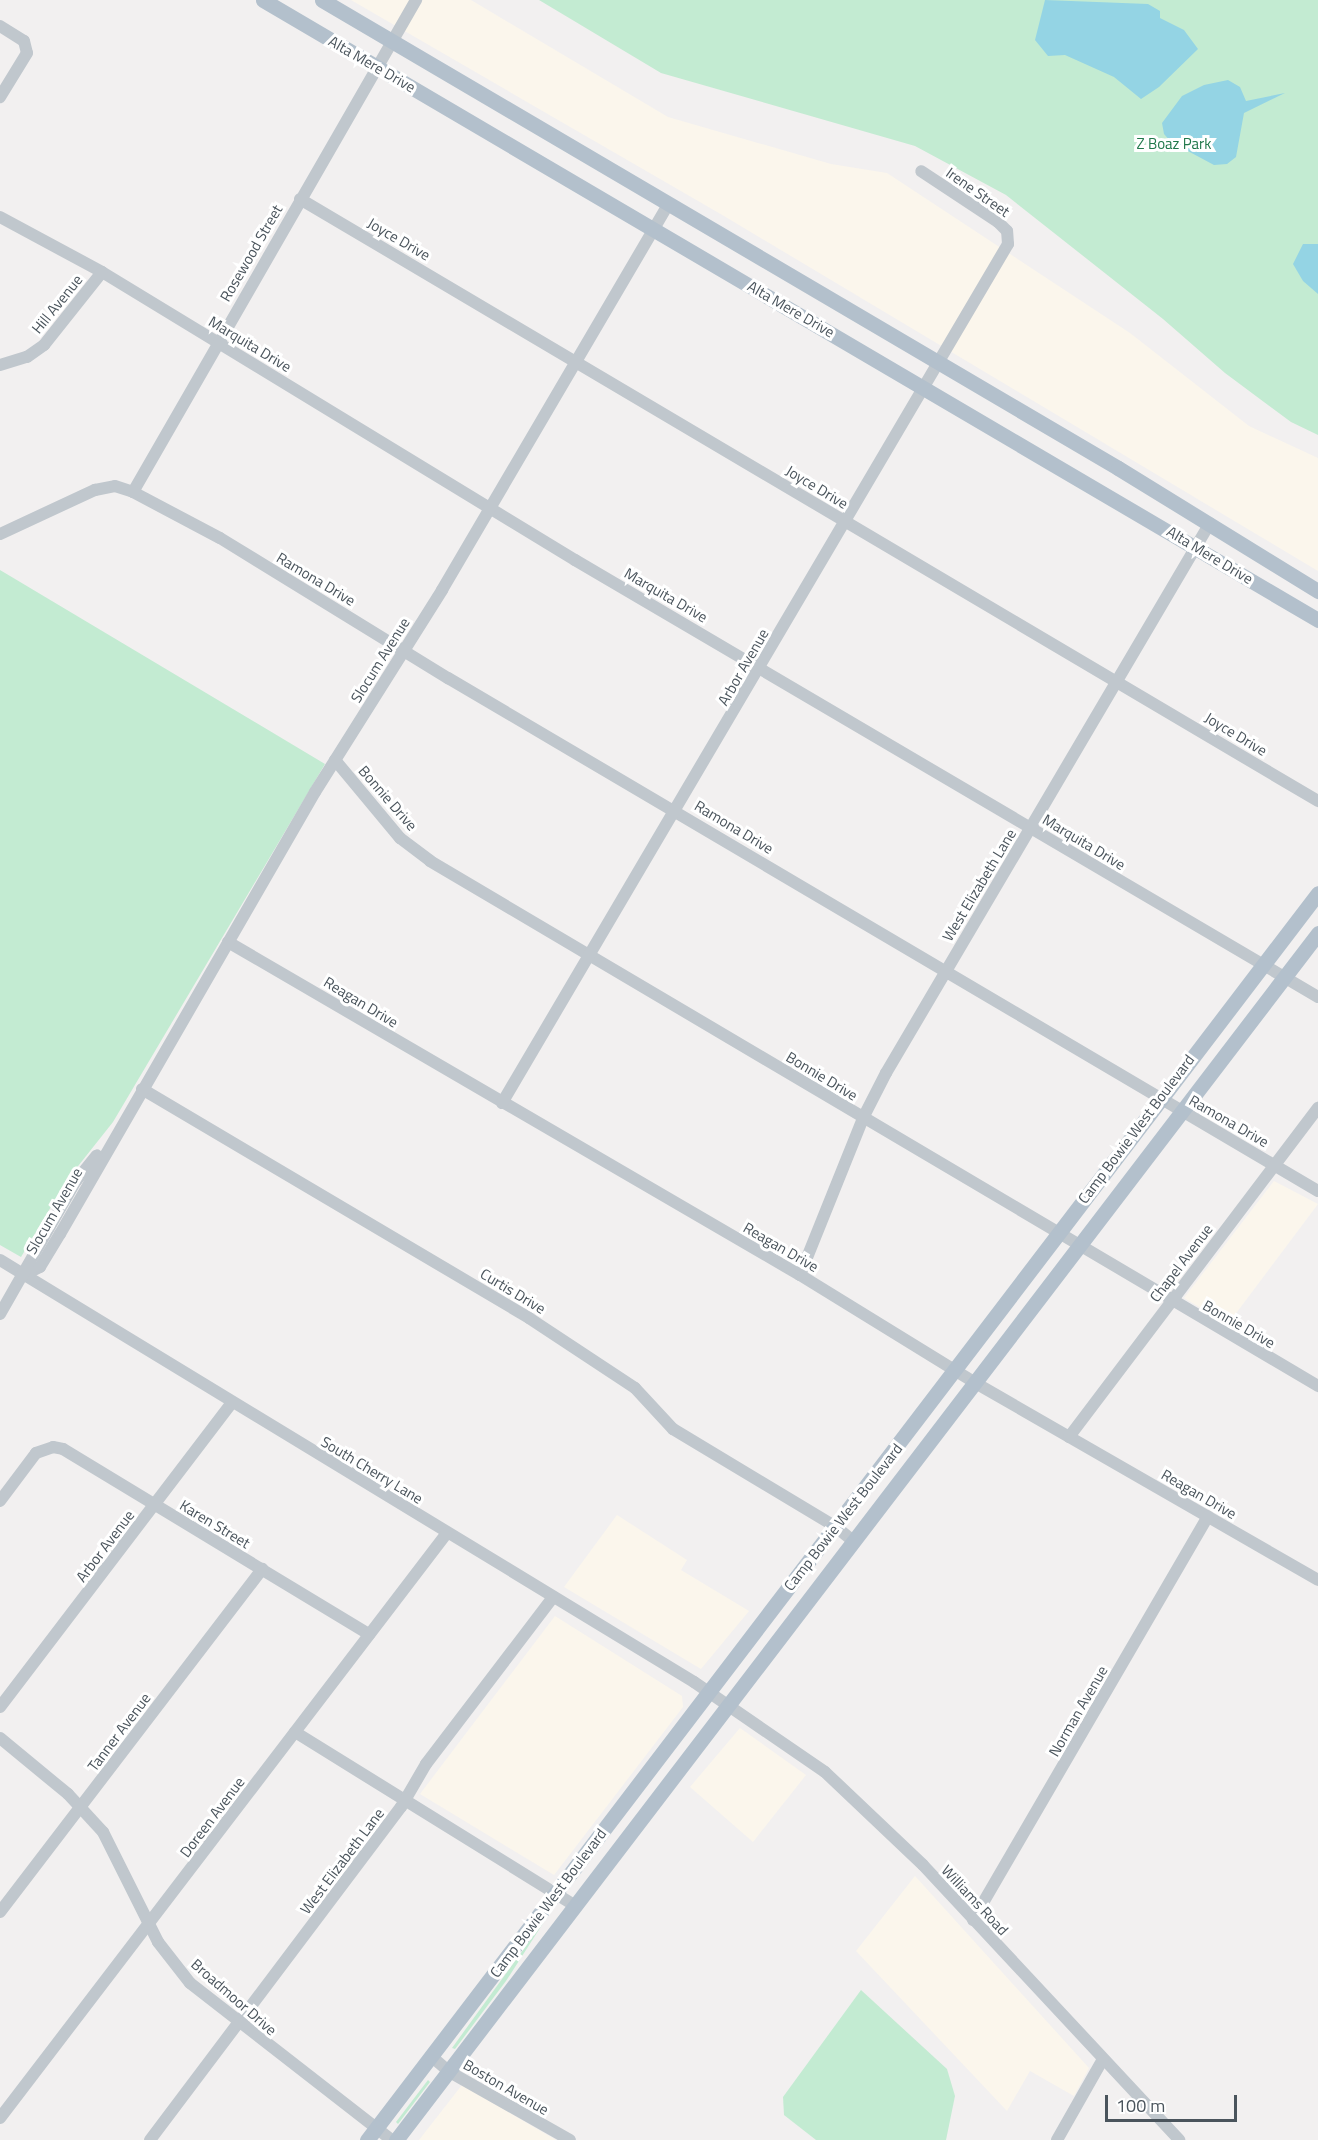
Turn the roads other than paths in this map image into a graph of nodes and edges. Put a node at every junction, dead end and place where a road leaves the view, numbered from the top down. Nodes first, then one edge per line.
1 (263, 0) edge
2 (322, 0) edge
3 (416, 0) edge
4 (0, 26) edge
5 (392, 42) junction
6 (377, 66) junction
7 (0, 97) edge
8 (921, 171) dead end
9 (300, 199) junction
10 (668, 205) junction
11 (0, 216) edge
12 (654, 229) junction
13 (1008, 244) joint
14 (102, 272) junction
15 (219, 342) junction
16 (577, 360) junction
17 (938, 363) junction
18 (0, 365) edge
19 (924, 387) junction
20 (133, 492) junction
21 (490, 506) junction
22 (845, 521) junction
23 (1210, 523) junction
24 (0, 534) edge
25 (1196, 547) junction
26 (1318, 591) edge
27 (1318, 620) edge
28 (404, 651) junction
29 (760, 667) junction
30 (1118, 680) junction
31 (335, 759) junction
32 (1318, 801) edge
33 (677, 811) junction
34 (1031, 828) junction
35 (1318, 893) edge
36 (1318, 933) edge
37 (228, 942) junction
38 (591, 955) junction
39 (1263, 965) junction
40 (945, 971) junction
41 (1285, 977) junction
42 (1318, 997) edge
43 (142, 1089) junction
44 (1160, 1098) junction
45 (502, 1103) junction
46 (1318, 1108) edge
47 (1181, 1110) junction
48 (863, 1118) junction
49 (1275, 1165) junction
50 (1318, 1191) edge
51 (1057, 1233) junction
52 (1078, 1246) junction
53 (0, 1260) edge
54 (24, 1275) junction
55 (800, 1275) junction
56 (1171, 1302) junction
57 (0, 1314) edge
58 (956, 1371) junction
59 (972, 1381) junction
60 (1318, 1386) edge
61 (232, 1402) junction
62 (1069, 1437) junction
63 (0, 1501) edge
64 (155, 1505) junction
65 (1208, 1516) junction
66 (836, 1527) junction
67 (447, 1533) junction
68 (852, 1540) junction
69 (262, 1569) junction
70 (1318, 1580) edge
71 (553, 1597) junction
72 (369, 1634) junction
73 (709, 1691) junction
74 (728, 1706) junction
75 (0, 1707) edge
76 (295, 1732) junction
77 (0, 1738) edge
78 (405, 1798) junction
79 (80, 1807) junction
80 (556, 1892) junction
81 (574, 1905) junction
82 (0, 1912) edge
83 (974, 1920) junction
84 (149, 1926) junction
85 (238, 2024) junction
86 (431, 2056) junction
87 (1103, 2059) junction
88 (448, 2071) junction
89 (0, 2118) edge
90 (371, 2134) edge
91 (150, 2140) edge
92 (394, 2140) edge
93 (570, 2140) edge
94 (1058, 2140) edge
95 (1179, 2140) edge

1 - 6 main road, Alta Mere Drive
2 - 5 main road, Alta Mere Drive
3 - 5 street, Rosewood Street
4 - 7 street
5 - 6 street, Rosewood Street
5 - 10 main road, Alta Mere Drive
6 - 9 street, Rosewood Street
6 - 12 main road, Alta Mere Drive
8 - 13 street, Irene Street
9 - 15 street, Rosewood Street
9 - 16 street, Joyce Drive
10 - 12 street, Slocum Avenue
10 - 17 main road, Alta Mere Drive
11 - 14 street, Marquita Drive
12 - 16 street, Slocum Avenue
12 - 19 main road, Alta Mere Drive
13 - 17 street, Arbor Avenue
14 - 15 street, Marquita Drive
14 - 18 street, Hill Avenue
15 - 20 street, Rosewood Street
15 - 21 street, Marquita Drive
16 - 21 street, Slocum Avenue
16 - 22 street, Joyce Drive
17 - 19 street, Arbor Avenue
17 - 23 main road, Alta Mere Drive
19 - 22 street, Arbor Avenue
19 - 25 main road, Alta Mere Drive
20 - 24 street
20 - 28 street, Ramona Drive
21 - 28 street, Slocum Avenue
21 - 29 street, Marquita Drive
22 - 29 street, Arbor Avenue
22 - 30 street, Joyce Drive
23 - 25 street, West Elizabeth Lane
23 - 26 main road, Alta Mere Drive
25 - 27 main road, Alta Mere Drive
25 - 30 street, West Elizabeth Lane
28 - 31 street, Slocum Avenue
28 - 33 street, Ramona Drive
29 - 33 street, Arbor Avenue
29 - 34 street, Marquita Drive
30 - 32 street, Joyce Drive
30 - 34 street, West Elizabeth Lane
31 - 37 street, Slocum Avenue
31 - 38 street, Bonnie Drive
33 - 38 street, Arbor Avenue
33 - 40 street, Ramona Drive
34 - 39 street, Marquita Drive
34 - 40 street, West Elizabeth Lane
35 - 39 main road, Camp Bowie West Boulevard
36 - 41 main road, Camp Bowie West Boulevard
37 - 43 street, Slocum Avenue
37 - 45 street, Reagan Drive
38 - 45 street, Arbor Avenue
38 - 48 street, Bonnie Drive
39 - 41 street, Marquita Drive
39 - 44 main road, Camp Bowie West Boulevard
40 - 44 street, Ramona Drive
40 - 48 street, West Elizabeth Lane
41 - 42 street, Marquita Drive
41 - 47 main road, Camp Bowie West Boulevard
43 - 54 street, Slocum Avenue
43 - 66 street, Curtis Drive
44 - 47 street, Ramona Drive
44 - 51 main road, Camp Bowie West Boulevard
45 - 55 street, Reagan Drive
46 - 49 street, Chapel Avenue
47 - 49 street, Ramona Drive
47 - 52 main road, Camp Bowie West Boulevard
48 - 51 street, Bonnie Drive
48 - 55 street, West Elizabeth Lane
49 - 50 street, Ramona Drive
49 - 56 street, Chapel Avenue
51 - 52 street, Bonnie Drive
51 - 58 main road, Camp Bowie West Boulevard
52 - 56 street, Bonnie Drive
52 - 59 main road, Camp Bowie West Boulevard
53 - 54 street, South Cherry Lane
54 - 57 street, Slocum Avenue
54 - 61 street, South Cherry Lane
55 - 58 street, Reagan Drive
56 - 60 street, Bonnie Drive
56 - 62 street, Chapel Avenue
58 - 59 street, Reagan Drive
58 - 66 main road, Camp Bowie West Boulevard
59 - 62 street, Reagan Drive
59 - 68 main road, Camp Bowie West Boulevard
61 - 64 street, Arbor Avenue
61 - 67 street, South Cherry Lane
62 - 65 street, Reagan Drive
63 - 64 street, Karen Street
64 - 69 street, Karen Street
64 - 75 street, Arbor Avenue
65 - 70 street, Reagan Drive
65 - 83 street, Norman Avenue
66 - 68 street, Curtis Drive
66 - 73 main road, Camp Bowie West Boulevard
67 - 71 street, South Cherry Lane
67 - 72 street, Doreen Avenue
68 - 74 main road, Camp Bowie West Boulevard
69 - 72 street, Karen Street
69 - 79 street, Tanner Avenue
71 - 73 street, South Cherry Lane
71 - 78 street, West Elizabeth Lane
72 - 76 street, Doreen Avenue
73 - 74 street, South Cherry Lane
73 - 80 main road, Camp Bowie West Boulevard
74 - 81 main road, Camp Bowie West Boulevard
74 - 83 street, Williams Road
76 - 78 street
76 - 84 street, Doreen Avenue
77 - 79 street, Broadmoor Drive
78 - 80 street
78 - 85 street, West Elizabeth Lane
79 - 82 street, Tanner Avenue
79 - 84 street, Broadmoor Drive
80 - 81 street
80 - 86 main road, Camp Bowie West Boulevard
81 - 88 main road, Camp Bowie West Boulevard
83 - 87 street, Williams Road
84 - 85 street, Broadmoor Drive
84 - 89 street, Doreen Avenue
85 - 90 street, Broadmoor Drive
85 - 91 street, West Elizabeth Lane
86 - 88 street, Boston Avenue
86 - 90 main road, Camp Bowie West Boulevard
87 - 94 street
87 - 95 street, Williams Road
88 - 92 main road, Camp Bowie West Boulevard
88 - 93 street, Boston Avenue
90 - 92 street, Broadmoor Drive

